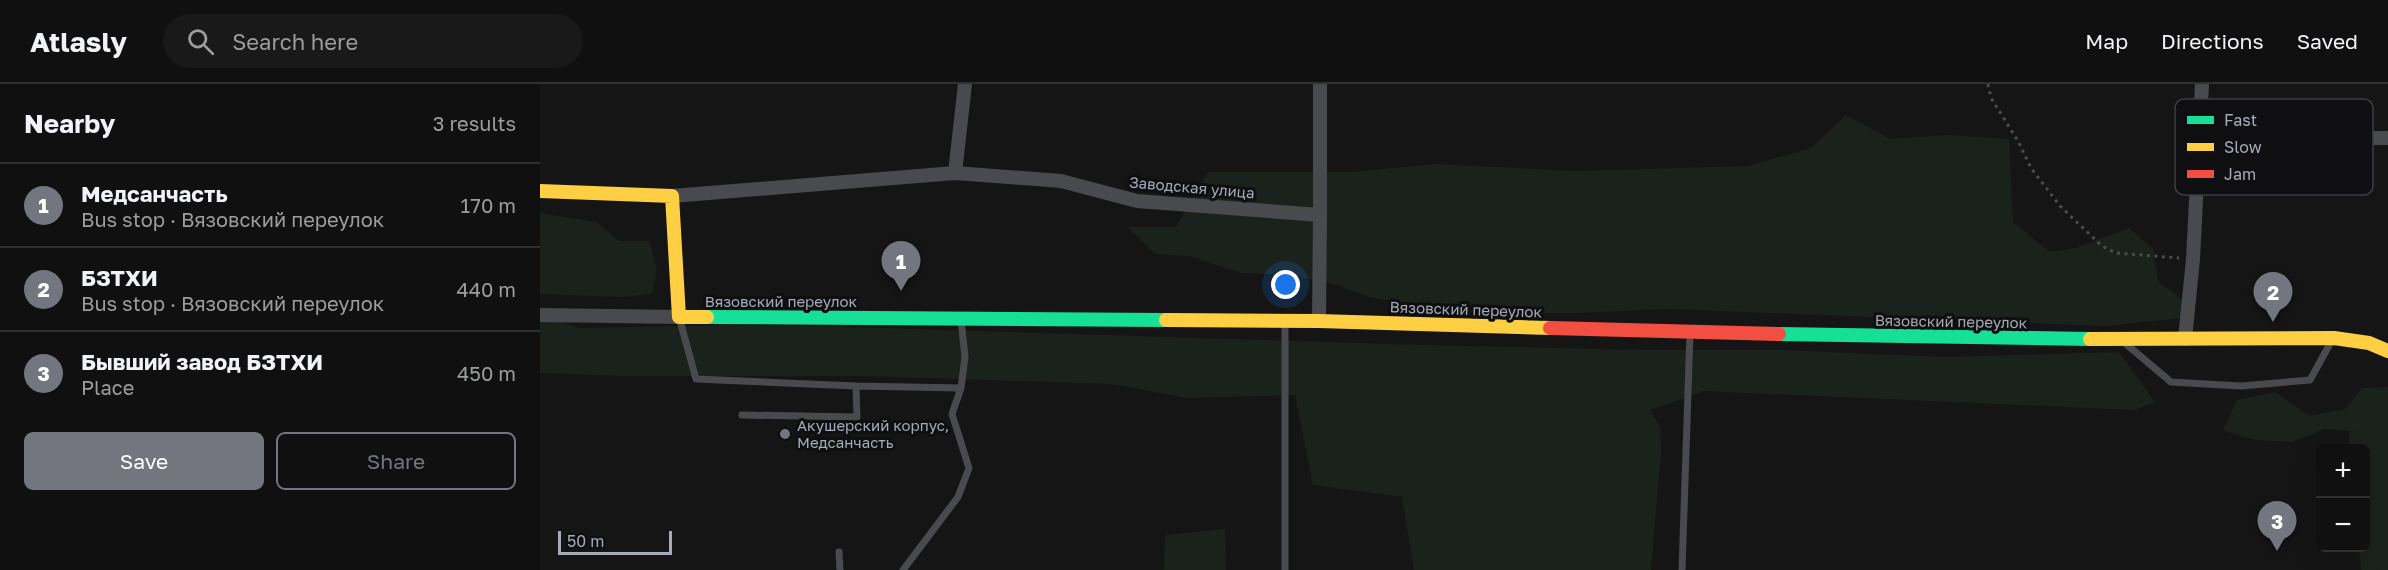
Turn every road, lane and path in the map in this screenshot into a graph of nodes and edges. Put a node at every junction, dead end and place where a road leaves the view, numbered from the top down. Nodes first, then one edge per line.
1 (965, 84) edge
2 (1320, 84) edge
3 (1988, 84) edge
4 (2202, 84) edge
5 (2201, 99) edge
6 (2373, 138) edge
7 (2388, 138) edge
8 (955, 173) junction
9 (540, 191) edge
10 (2196, 195) edge
11 (672, 196) junction
12 (1320, 215) junction
13 (2193, 259) junction
14 (540, 315) edge
15 (679, 317) junction
16 (961, 317) junction
17 (1285, 321) junction
18 (1319, 321) junction
19 (1690, 333) junction
20 (2334, 338) junction
21 (2185, 339) junction
22 (2122, 340) junction
23 (2388, 351) edge
24 (856, 386) junction
25 (961, 388) junction
26 (742, 416) dead end
27 (839, 552) dead end
28 (840, 570) edge
29 (903, 570) edge
30 (1285, 570) edge
31 (1682, 570) edge

1 - 8 street
2 - 12 street
3 - 13 path
4 - 5 street
6 - 7 street
8 - 11 street, Заводская улица
8 - 12 street, Заводская улица
9 - 11 street
10 - 13 street
11 - 15 street
12 - 18 street
13 - 21 street
14 - 15 street, Вязовский переулок
15 - 16 street, Вязовский переулок
15 - 24 lane
16 - 17 street, Вязовский переулок
16 - 25 lane
17 - 18 street, Вязовский переулок
17 - 30 lane
18 - 19 street, Вязовский переулок
19 - 22 street, Вязовский переулок
19 - 31 lane
20 - 21 street, Вязовский переулок
20 - 22 lane
20 - 23 street, Вязовский переулок
21 - 22 street, Вязовский переулок
24 - 25 lane
24 - 26 lane
25 - 29 lane
27 - 28 lane

